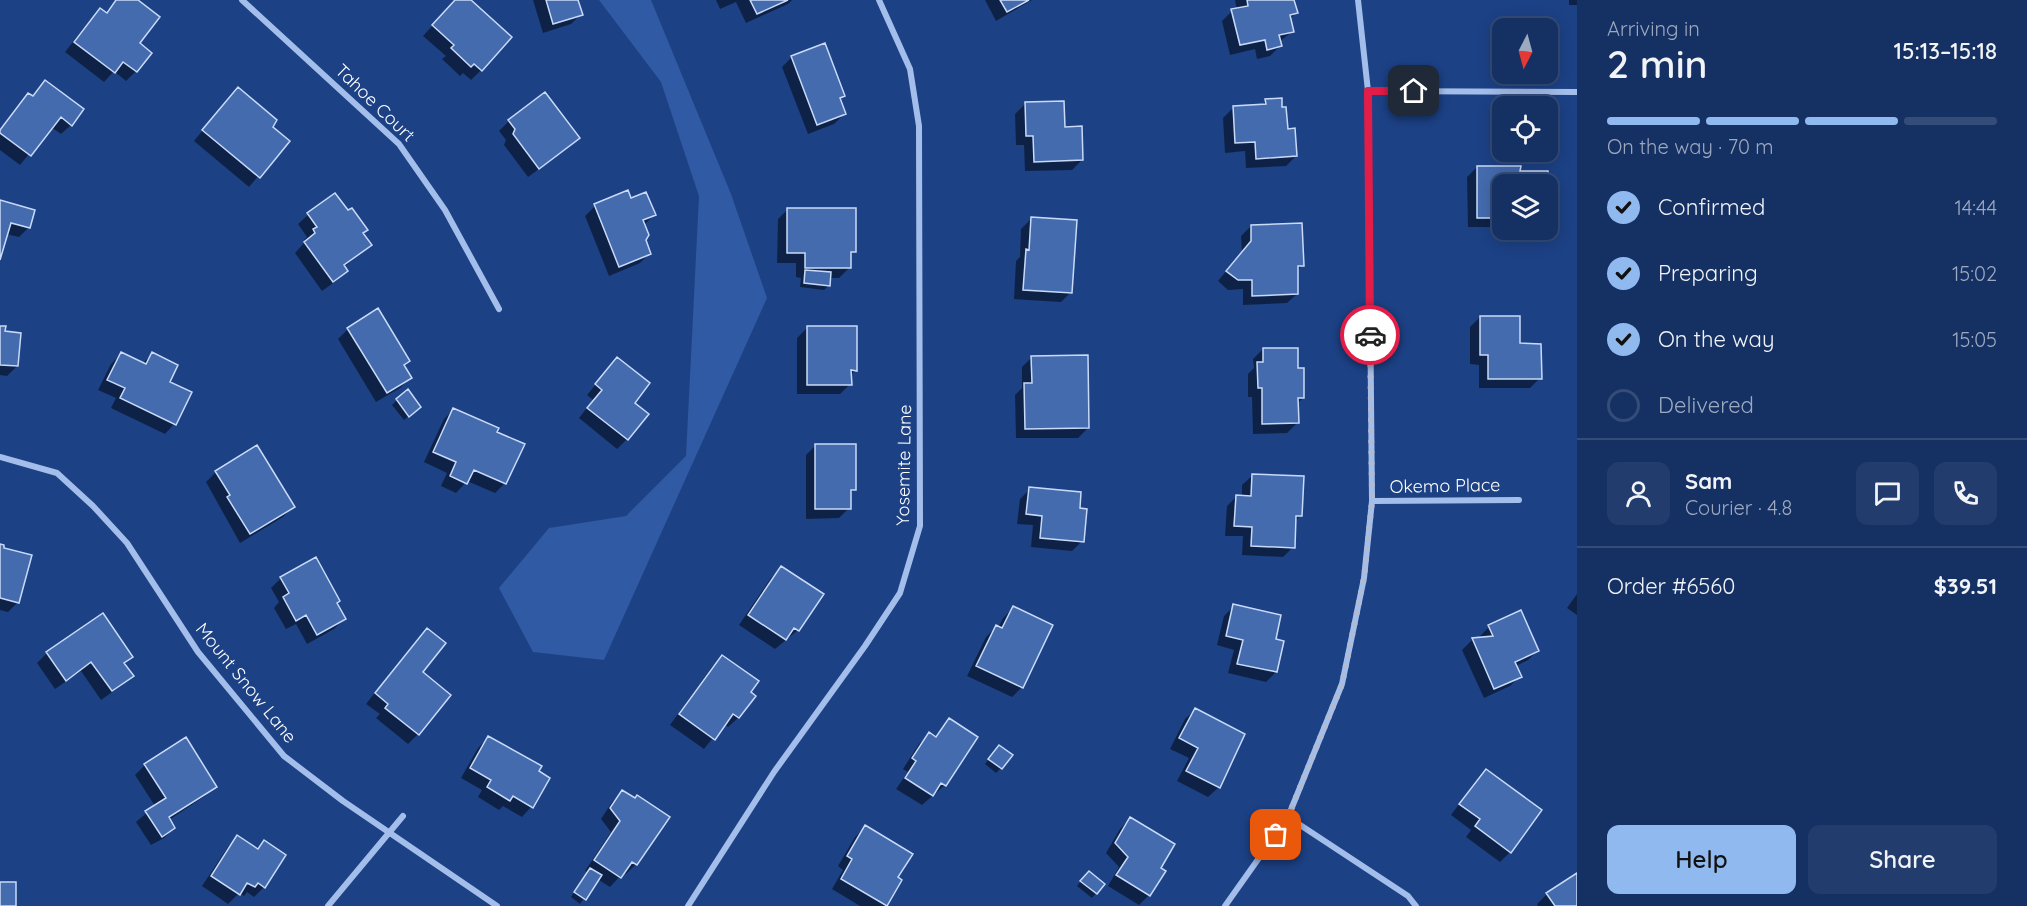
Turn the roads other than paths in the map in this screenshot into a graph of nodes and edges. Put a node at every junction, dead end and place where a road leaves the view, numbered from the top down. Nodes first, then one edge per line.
1 (242, 0) edge
2 (879, 0) edge
3 (1358, 0) edge
4 (1368, 91) junction
5 (1577, 92) edge
6 (500, 309) dead end
7 (0, 457) edge
8 (1519, 500) dead end
9 (1372, 501) junction
10 (403, 816) dead end
11 (1288, 817) junction
12 (388, 832) junction
13 (328, 906) edge
14 (497, 906) edge
15 (688, 906) edge
16 (1225, 906) edge
17 (1416, 906) edge

1 - 6 street, Tahoe Court
2 - 15 street, Yosemite Lane
3 - 4 street
4 - 5 street
4 - 9 street
7 - 12 street, Mount Snow Lane
8 - 9 street, Okemo Place
9 - 11 street
10 - 12 street
11 - 16 street
11 - 17 street
12 - 13 street
12 - 14 street, Mount Snow Lane

